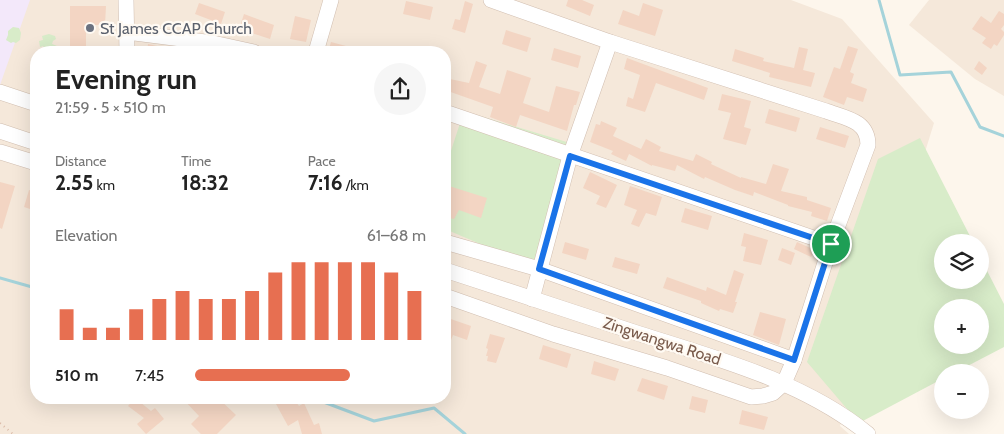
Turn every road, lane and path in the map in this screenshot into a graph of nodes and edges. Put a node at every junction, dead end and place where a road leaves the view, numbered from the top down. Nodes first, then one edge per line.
1 (126, 0) edge
2 (331, 0) edge
3 (495, 1) edge
4 (127, 32) junction
5 (610, 42) junction
6 (127, 46) edge
7 (227, 46) edge
8 (318, 46) edge
9 (0, 92) edge
10 (30, 102) edge
11 (451, 117) edge
12 (0, 131) edge
13 (30, 141) edge
14 (0, 152) edge
15 (570, 156) junction
16 (30, 161) edge
17 (451, 244) edge
18 (831, 244) junction
19 (539, 269) junction
20 (451, 272) edge
21 (451, 298) edge
22 (532, 299) junction
23 (562, 309) junction
24 (553, 334) junction
25 (794, 360) junction
26 (784, 383) junction
27 (0, 423) edge
28 (13, 434) edge
29 (868, 434) edge

1 - 4 street
2 - 8 street
3 - 5 street
4 - 6 street
4 - 7 street
5 - 15 street
5 - 18 street
9 - 10 street
11 - 15 street
12 - 13 street
14 - 16 street
15 - 18 street
15 - 19 street
17 - 19 street
18 - 25 street
19 - 22 street
19 - 25 street
20 - 22 street, Zingwangwa Road
21 - 24 street
22 - 23 street, Zingwangwa Road
23 - 24 street
23 - 26 street, Zingwangwa Road
24 - 26 street
25 - 26 street
26 - 29 street, Zingwangwa Road
27 - 28 path

